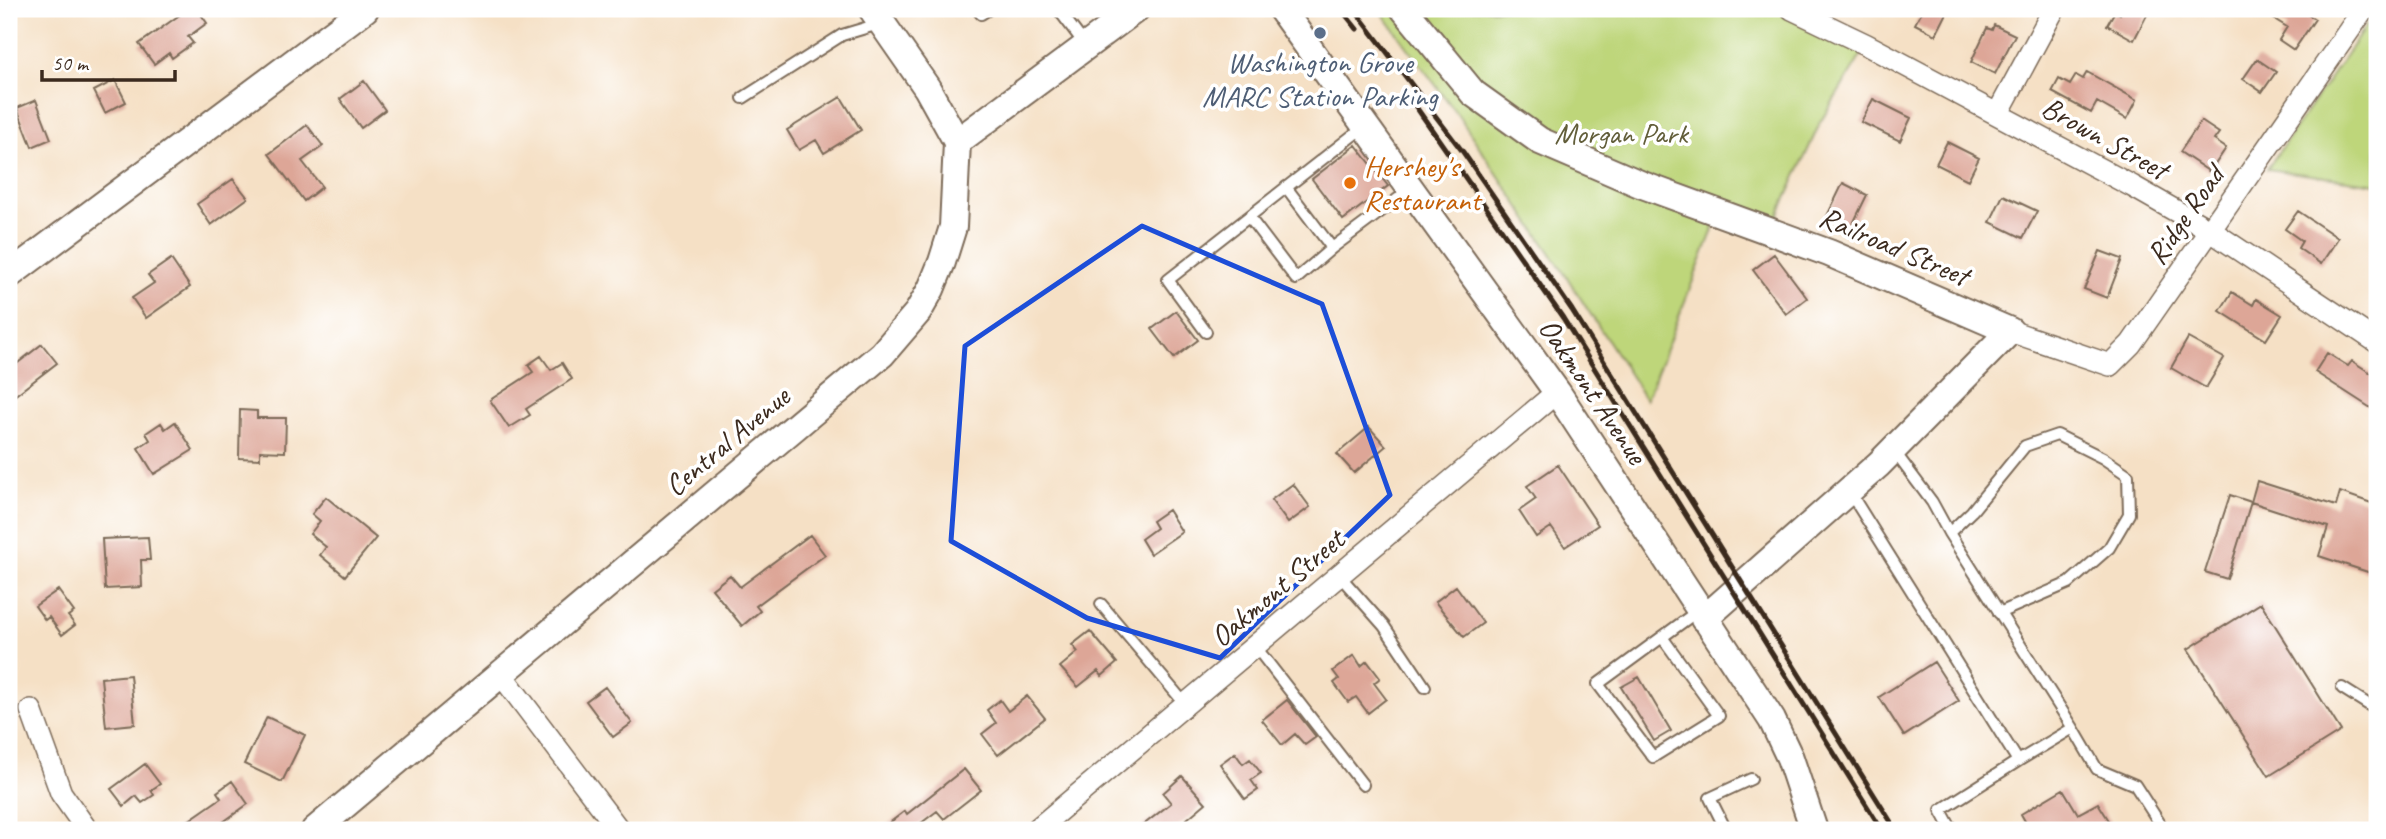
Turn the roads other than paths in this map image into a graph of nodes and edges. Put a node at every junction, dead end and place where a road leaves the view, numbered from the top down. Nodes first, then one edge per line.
1 (365, 9) edge
2 (977, 9) edge
3 (989, 9) edge
4 (1058, 9) edge
5 (1136, 9) edge
6 (1280, 9) edge
7 (1404, 9) edge
8 (1792, 9) edge
9 (2054, 9) edge
10 (2364, 9) edge
11 (877, 16) edge
12 (1086, 46) junction
13 (743, 98) dead end
14 (1998, 113) junction
15 (1366, 125) junction
16 (957, 142) junction
17 (1286, 187) junction
18 (1411, 189) junction
19 (1249, 217) junction
20 (2211, 231) junction
21 (1332, 248) junction
22 (9, 275) edge
23 (2010, 331) junction
24 (1206, 332) dead end
25 (2377, 342) edge
26 (1557, 392) junction
27 (1893, 450) junction
28 (1849, 491) junction
29 (1949, 533) junction
30 (1339, 575) junction
31 (1101, 604) dead end
32 (1999, 613) junction
33 (1702, 615) junction
34 (1662, 637) junction
35 (1255, 646) junction
36 (501, 674) junction
37 (1425, 687) dead end
38 (2342, 688) dead end
39 (1186, 705) junction
40 (31, 710) dead end
41 (2377, 710) edge
42 (2073, 728) junction
43 (2018, 761) junction
44 (1751, 779) dead end
45 (1363, 785) dead end
46 (87, 830) edge
47 (315, 830) edge
48 (619, 830) edge
49 (1036, 830) edge
50 (1726, 830) edge
51 (1815, 830) edge
52 (1952, 830) edge
53 (2164, 830) edge

1 - 22 street
2 - 3 lane
4 - 12 lane
5 - 12 street
6 - 15 street, Oakmont Avenue
7 - 23 street, Railroad Street
8 - 14 street, Brown Street
9 - 14 street
10 - 20 street, Ridge Road
11 - 13 lane
11 - 16 street
12 - 16 street
14 - 20 street, Brown Street
15 - 17 lane
15 - 18 street, Oakmont Avenue
16 - 36 street, Central Avenue
17 - 19 lane
17 - 21 lane
18 - 21 lane
18 - 26 street, Oakmont Avenue
19 - 21 lane
19 - 24 lane
20 - 23 street, Ridge Road
20 - 25 street, Brown Street
23 - 27 street
26 - 30 street, Oakmont Street
26 - 33 street, Oakmont Avenue
27 - 28 street
27 - 29 lane
28 - 33 street
28 - 43 lane
29 - 32 lane
29 - 32 lane
30 - 35 street, Oakmont Street
30 - 37 lane
31 - 39 lane
32 - 42 lane
33 - 34 lane
33 - 51 street, Oakmont Avenue
34 - 34 lane
35 - 39 street, Oakmont Street
35 - 45 lane
36 - 47 street, Central Avenue
36 - 48 street
38 - 41 lane
39 - 49 street, Oakmont Street
40 - 46 street
42 - 43 lane
42 - 53 lane
43 - 52 lane
44 - 50 lane

